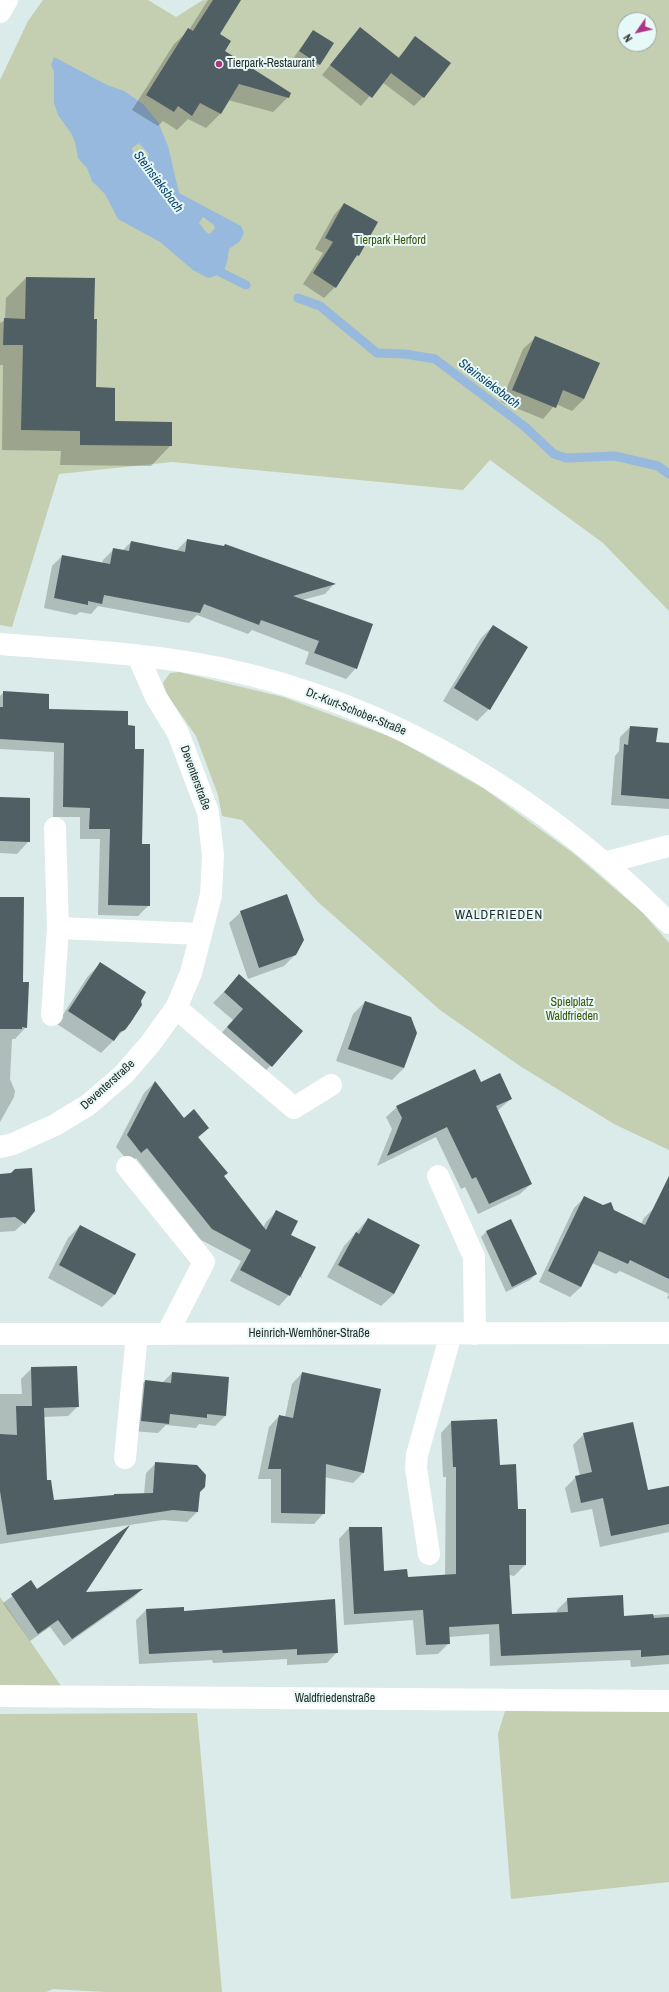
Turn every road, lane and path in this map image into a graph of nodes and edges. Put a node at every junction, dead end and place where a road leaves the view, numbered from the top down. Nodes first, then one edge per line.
1 (7, 0) edge
2 (0, 12) edge
3 (0, 644) edge
4 (138, 656) junction
5 (55, 828) dead end
6 (669, 846) edge
7 (604, 863) junction
8 (669, 923) edge
9 (58, 928) junction
10 (201, 934) junction
11 (176, 1008) junction
12 (52, 1015) dead end
13 (331, 1085) dead end
14 (0, 1148) edge
15 (127, 1167) dead end
16 (438, 1176) dead end
17 (669, 1333) edge
18 (0, 1334) edge
19 (137, 1334) junction
20 (167, 1334) junction
21 (451, 1334) junction
22 (475, 1334) junction
23 (125, 1458) dead end
24 (429, 1554) dead end
25 (0, 1696) edge
26 (669, 1701) edge

1 - 2 street
3 - 4 street, Dr.-Kurt-Schober-Straße
4 - 7 street, Dr.-Kurt-Schober-Straße
4 - 10 street, Deventerstraße
5 - 9 street
6 - 7 street
7 - 8 street, Dr.-Kurt-Schober-Straße
9 - 10 street
9 - 12 street
10 - 11 street, Deventerstraße
11 - 13 street
11 - 14 street, Deventerstraße
15 - 20 street
16 - 22 street
17 - 22 street, Heinrich-Wemhöner-Straße
18 - 19 street, Heinrich-Wemhöner-Straße
19 - 20 street, Heinrich-Wemhöner-Straße
19 - 23 street
20 - 21 street, Heinrich-Wemhöner-Straße
21 - 22 street, Heinrich-Wemhöner-Straße
21 - 24 street
25 - 26 street, Waldfriedenstraße

